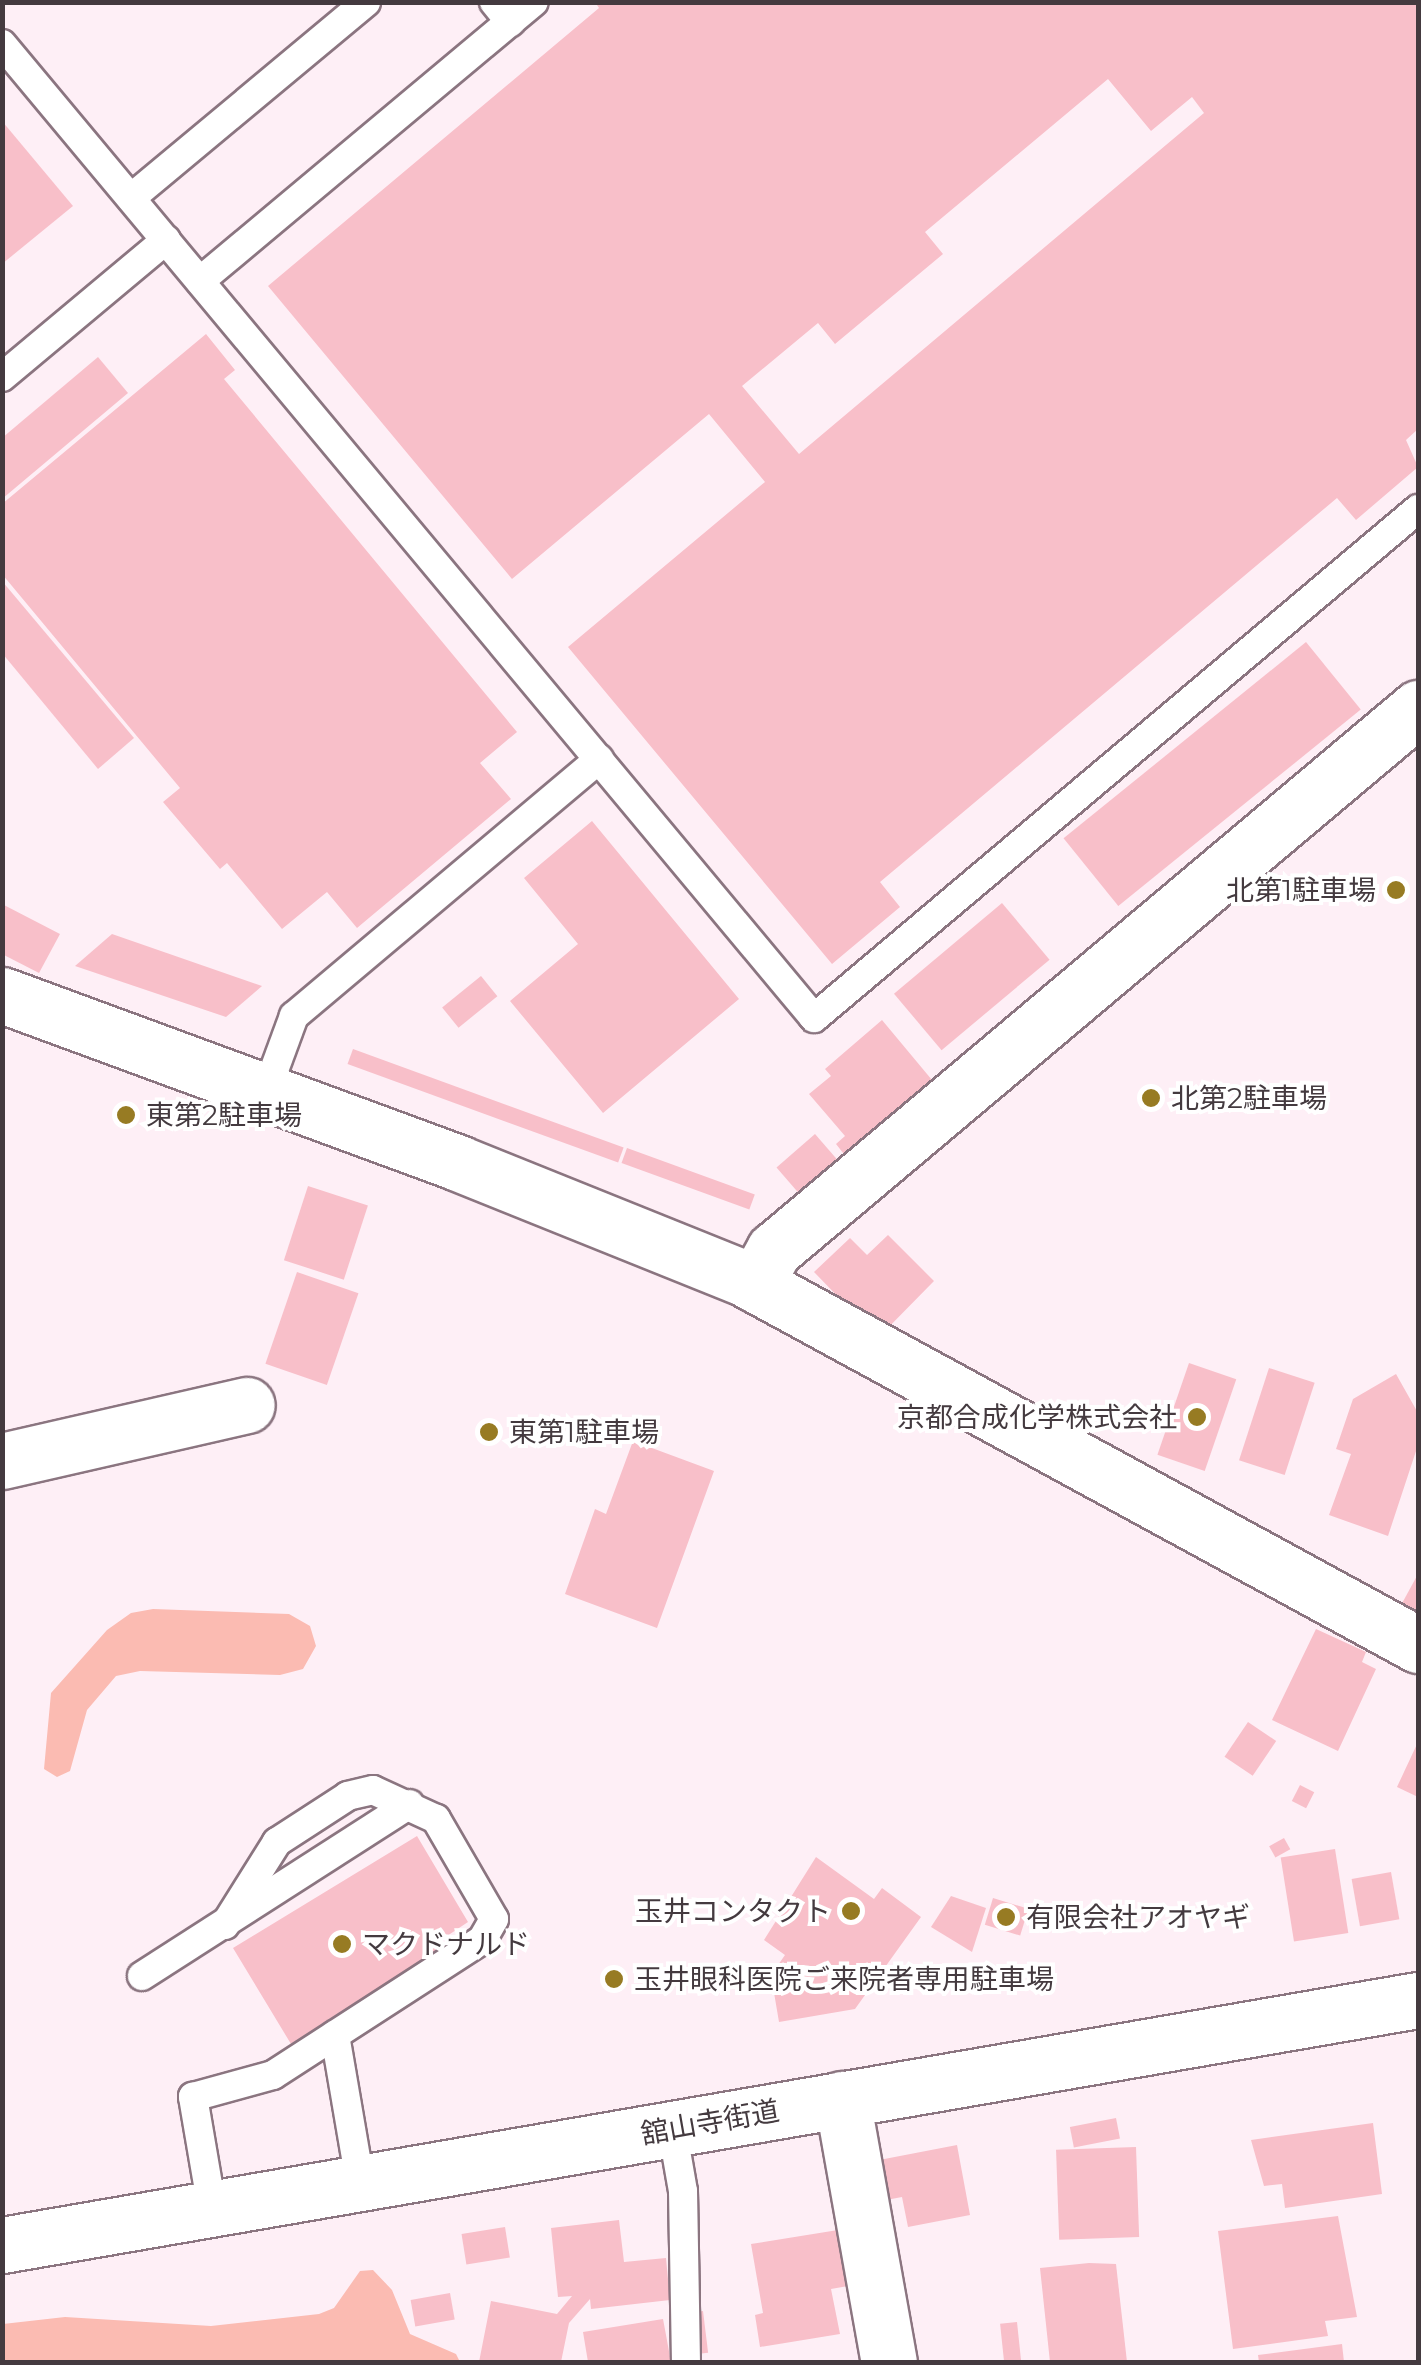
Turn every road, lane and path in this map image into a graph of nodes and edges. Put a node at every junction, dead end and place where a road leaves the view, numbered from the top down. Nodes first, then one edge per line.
1 (366, 2) edge
2 (534, 2) edge
3 (502, 12) edge
4 (2, 44) edge
5 (132, 198) junction
6 (166, 240) junction
7 (200, 281) junction
8 (2, 377) edge
9 (1418, 509) edge
10 (1418, 708) edge
11 (599, 759) junction
12 (2, 995) edge
13 (266, 1092) junction
14 (755, 1284) junction
15 (247, 1404) dead end
16 (2, 1461) edge
17 (1418, 1645) edge
18 (410, 1804) junction
19 (225, 1925) junction
20 (142, 1976) dead end
21 (1418, 2000) edge
22 (335, 2035) junction
23 (842, 2099) junction
24 (672, 2128) junction
25 (360, 2182) junction
26 (212, 2208) junction
27 (2, 2245) edge
28 (686, 2362) edge
29 (889, 2362) edge

1 - 5 lane
2 - 3 lane
3 - 7 lane
4 - 5 lane
5 - 6 lane
6 - 7 lane
6 - 8 lane
7 - 11 lane
9 - 11 lane
10 - 14 street
11 - 13 lane
12 - 13 street
13 - 14 street
14 - 17 street
15 - 16 street
18 - 19 lane
18 - 19 lane
18 - 22 lane
19 - 20 lane
21 - 23 street, 舘山寺街道
22 - 25 lane
22 - 26 lane
23 - 24 street, 舘山寺街道
23 - 29 street
24 - 25 street, 舘山寺街道
24 - 28 lane
25 - 26 street, 舘山寺街道
26 - 27 street, 舘山寺街道

